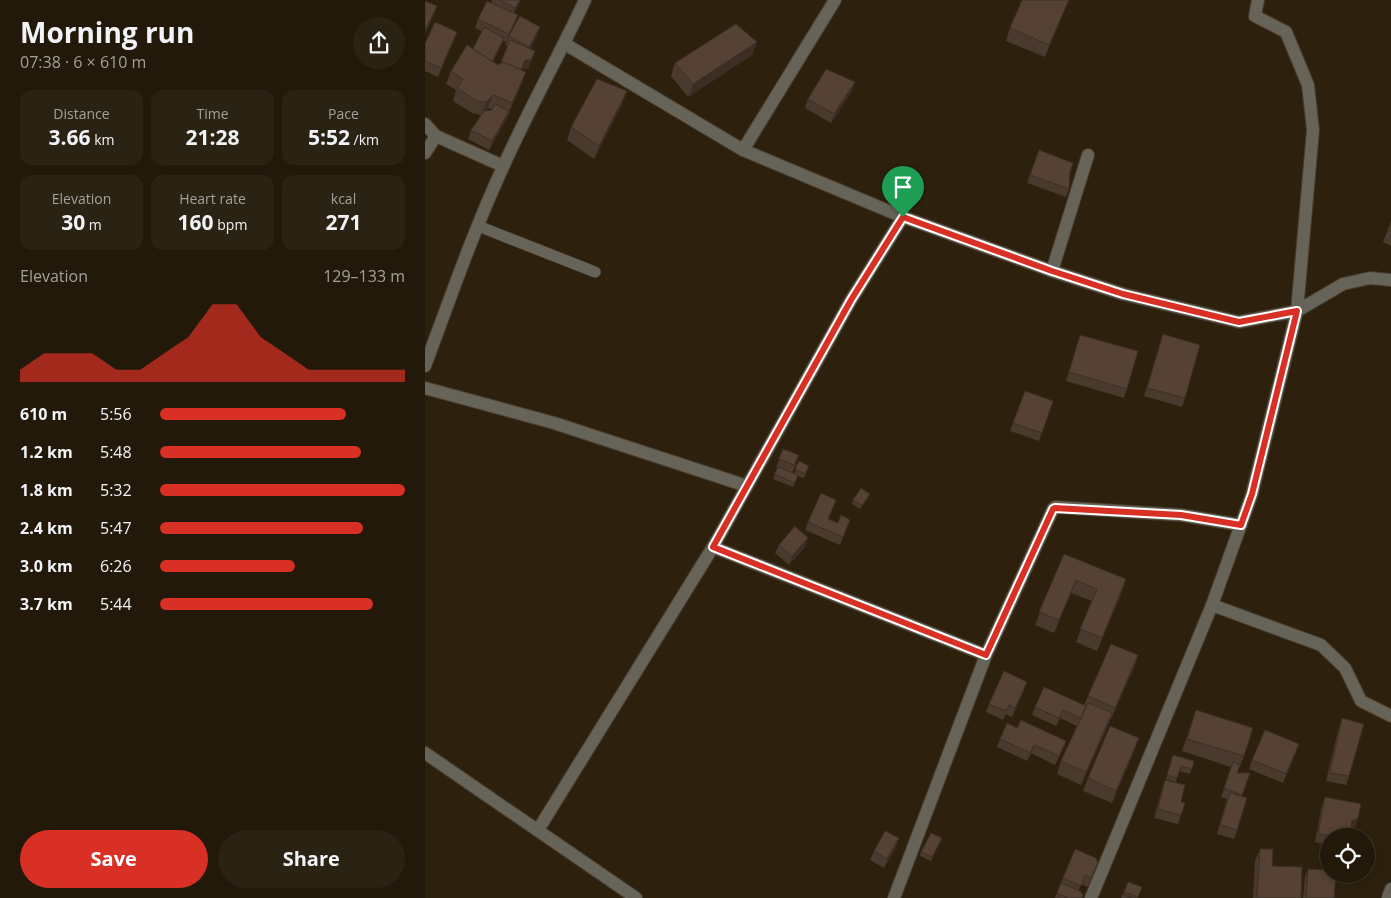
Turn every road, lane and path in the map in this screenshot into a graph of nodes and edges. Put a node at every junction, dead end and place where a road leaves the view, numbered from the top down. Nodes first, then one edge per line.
1 (585, 0) edge
2 (835, 0) edge
3 (1258, 0) edge
4 (565, 44) junction
5 (425, 124) edge
6 (436, 136) junction
7 (743, 150) junction
8 (425, 153) edge
9 (1088, 155) dead end
10 (503, 166) junction
11 (903, 217) junction
12 (478, 226) junction
13 (1052, 271) junction
14 (595, 272) dead end
15 (1391, 280) edge
16 (1297, 311) junction
17 (425, 366) edge
18 (425, 388) edge
19 (747, 486) junction
20 (1241, 525) junction
21 (713, 547) junction
22 (1212, 605) junction
23 (986, 655) junction
24 (1391, 716) edge
25 (425, 753) edge
26 (538, 830) junction
27 (1391, 889) edge
28 (636, 898) edge
29 (894, 898) edge
30 (1091, 898) edge
31 (1388, 898) edge

1 - 4 street
2 - 7 street
3 - 16 street
4 - 7 street
4 - 10 street
5 - 6 street
6 - 8 street
6 - 10 street
7 - 11 street
9 - 13 street
10 - 12 street
11 - 13 street
11 - 19 street
12 - 14 lane
12 - 17 street
13 - 16 street
15 - 16 street
16 - 20 street
18 - 19 street
19 - 21 street
20 - 22 street
20 - 23 street
21 - 23 street
21 - 26 street
22 - 24 street
22 - 30 street
23 - 29 street
25 - 26 street
26 - 28 street
27 - 31 street

